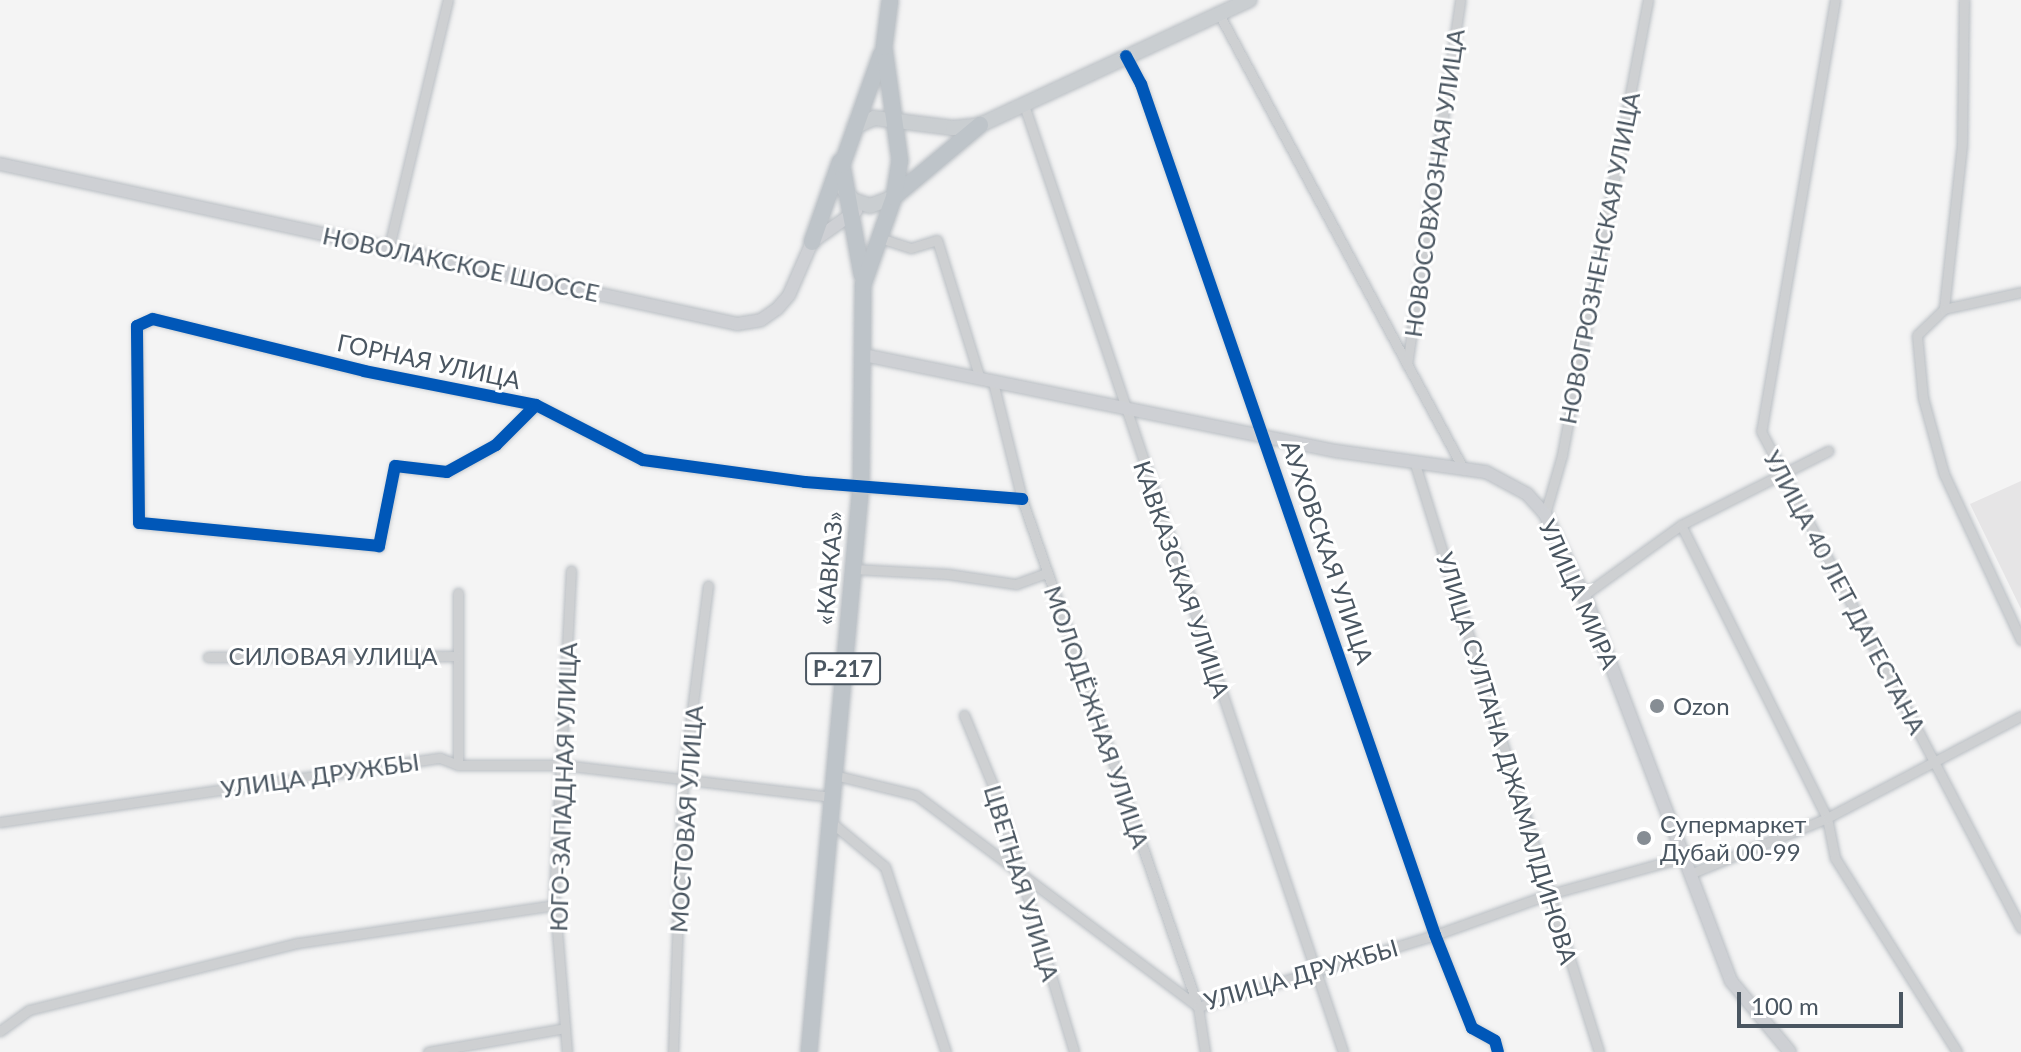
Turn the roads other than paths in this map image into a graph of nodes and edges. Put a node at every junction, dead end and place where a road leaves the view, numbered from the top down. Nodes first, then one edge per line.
1 (448, 0) edge
2 (890, 0) edge
3 (1249, 0) edge
4 (1460, 0) edge
5 (1648, 0) edge
6 (1835, 0) edge
7 (1964, 0) edge
8 (1219, 14) junction
9 (884, 47) junction
10 (1126, 56) junction
11 (1024, 105) junction
12 (894, 120) junction
13 (980, 125) junction
14 (851, 134) junction
15 (0, 164) edge
16 (845, 191) junction
17 (894, 197) junction
18 (870, 206) junction
19 (851, 213) junction
20 (886, 240) dead end
21 (812, 242) junction
22 (389, 247) junction
23 (863, 285) junction
24 (2021, 292) edge
25 (1944, 309) junction
26 (864, 355) junction
27 (1407, 367) junction
28 (987, 380) junction
29 (536, 405) junction
30 (1123, 408) junction
31 (1265, 437) junction
32 (1828, 451) dead end
33 (1415, 464) junction
34 (1464, 470) junction
35 (1783, 478) junction
36 (861, 484) junction
37 (1022, 499) junction
38 (1545, 514) junction
39 (1681, 525) junction
40 (853, 569) junction
41 (571, 570) dead end
42 (1047, 573) junction
43 (708, 586) dead end
44 (458, 593) dead end
45 (1584, 595) junction
46 (2021, 640) edge
47 (457, 656) junction
48 (208, 657) dead end
49 (964, 715) dead end
50 (2021, 716) edge
51 (1934, 760) junction
52 (458, 765) junction
53 (563, 765) junction
54 (834, 775) junction
55 (683, 781) junction
56 (832, 797) junction
57 (1827, 818) junction
58 (830, 819) junction
59 (0, 822) edge
60 (1684, 857) junction
61 (1019, 869) junction
62 (1690, 874) junction
63 (1550, 894) junction
64 (554, 905) junction
65 (2021, 928) edge
66 (1435, 935) junction
67 (1318, 971) junction
68 (1198, 1007) junction
69 (565, 1028) junction
70 (0, 1031) edge
71 (428, 1052) edge
72 (567, 1052) edge
73 (673, 1052) edge
74 (809, 1052) edge
75 (946, 1052) edge
76 (1074, 1052) edge
77 (1205, 1052) edge
78 (1343, 1052) edge
79 (1498, 1052) edge
80 (1599, 1052) edge
81 (1790, 1052) edge
82 (1957, 1052) edge

1 - 22 street
2 - 9 highway, «КАВКАЗ» / Р-217
3 - 8 main road
4 - 27 street, НОВОСОВХОЗНАЯ УЛИЦА
5 - 38 street, НОВОГРОЗНЕНСКАЯ УЛИЦА
6 - 35 street, УЛИЦА 40 ЛЕТ ДАГЕСТАНА
7 - 25 street
8 - 10 main road
8 - 27 street
9 - 12 highway, «КАВКАЗ» / Р-217
9 - 14 highway, Р-217
10 - 11 main road
10 - 31 street, АУХОВСКАЯ УЛИЦА
11 - 13 main road
11 - 30 street, КАВКАЗСКАЯ УЛИЦА
12 - 13 main road
12 - 14 main road
12 - 17 highway, «КАВКАЗ» / Р-217
13 - 17 highway
14 - 16 highway, Р-217
14 - 21 highway, Р-217
15 - 22 main road, НОВОЛАКСКОЕ ШОССЕ
16 - 18 main road
16 - 19 highway, Р-217
17 - 18 main road
17 - 23 highway, «КАВКАЗ» / Р-217
18 - 19 main road, НОВОЛАКСКОЕ ШОССЕ
19 - 21 main road, НОВОЛАКСКОЕ ШОССЕ
19 - 23 highway, Р-217
20 - 28 street, МОЛОДЁЖНАЯ УЛИЦА
21 - 22 main road, НОВОЛАКСКОЕ ШОССЕ
23 - 26 highway, «КАВКАЗ» / Р-217
24 - 25 street
25 - 46 street
26 - 28 main road, УЛИЦА МИРА
26 - 36 highway, «КАВКАЗ» / Р-217
27 - 34 street
28 - 30 main road, УЛИЦА МИРА
28 - 37 street, МОЛОДЁЖНАЯ УЛИЦА
29 - 29 street, ГОРНАЯ УЛИЦА
29 - 36 street, ГОРНАЯ УЛИЦА
30 - 31 main road, УЛИЦА МИРА
30 - 67 street, КАВКАЗСКАЯ УЛИЦА
31 - 33 main road, УЛИЦА МИРА
31 - 66 street, АУХОВСКАЯ УЛИЦА
32 - 35 street
33 - 34 main road, УЛИЦА МИРА
33 - 63 street, УЛИЦА СУЛТАНА ДЖАМАЛДИНОВА
34 - 38 main road, УЛИЦА МИРА
35 - 39 street
35 - 51 street, УЛИЦА 40 ЛЕТ ДАГЕСТАНА
36 - 37 street, ГОРНАЯ УЛИЦА
36 - 40 highway, «КАВКАЗ» / Р-217
37 - 42 street, МОЛОДЁЖНАЯ УЛИЦА
38 - 45 main road, УЛИЦА МИРА
39 - 45 street
39 - 57 street
40 - 42 street
40 - 54 highway, «КАВКАЗ» / Р-217
41 - 53 street, ЮГО-ЗАПАДНАЯ УЛИЦА
42 - 68 street, МОЛОДЁЖНАЯ УЛИЦА
43 - 55 street, МОСТОВАЯ УЛИЦА
44 - 47 street, СИЛОВАЯ УЛИЦА
45 - 60 main road, УЛИЦА МИРА
47 - 48 street, СИЛОВАЯ УЛИЦА
47 - 52 street, СИЛОВАЯ УЛИЦА
49 - 61 street, ЦВЕТНАЯ УЛИЦА
50 - 51 street
51 - 57 street
51 - 65 street, УЛИЦА 40 ЛЕТ ДАГЕСТАНА
52 - 53 street, УЛИЦА ДРУЖБЫ
52 - 59 street, УЛИЦА ДРУЖБЫ
53 - 55 street, УЛИЦА ДРУЖБЫ
53 - 64 street, ЮГО-ЗАПАДНАЯ УЛИЦА
54 - 56 highway, «КАВКАЗ» / Р-217
54 - 61 street, УЛИЦА ДРУЖБЫ
55 - 56 street, УЛИЦА ДРУЖБЫ
55 - 73 street, МОСТОВАЯ УЛИЦА
56 - 58 highway, «КАВКАЗ» / Р-217
57 - 62 street
57 - 82 street
58 - 74 highway, «КАВКАЗ» / Р-217
58 - 75 street
60 - 62 main road, УЛИЦА МИРА
60 - 63 street, УЛИЦА ДРУЖБЫ
61 - 68 street, УЛИЦА ДРУЖБЫ
61 - 76 street, ЦВЕТНАЯ УЛИЦА
62 - 81 main road, УЛИЦА МИРА
63 - 66 street, УЛИЦА ДРУЖБЫ
63 - 80 street, УЛИЦА СУЛТАНА ДЖАМАЛДИНОВА
64 - 69 street, ЮГО-ЗАПАДНАЯ УЛИЦА
64 - 70 street
66 - 67 street, УЛИЦА ДРУЖБЫ
66 - 79 street, АУХОВСКАЯ УЛИЦА
67 - 68 street, УЛИЦА ДРУЖБЫ
67 - 78 street, КАВКАЗСКАЯ УЛИЦА
68 - 77 street, МОЛОДЁЖНАЯ УЛИЦА
69 - 71 street
69 - 72 street, ЮГО-ЗАПАДНАЯ УЛИЦА

